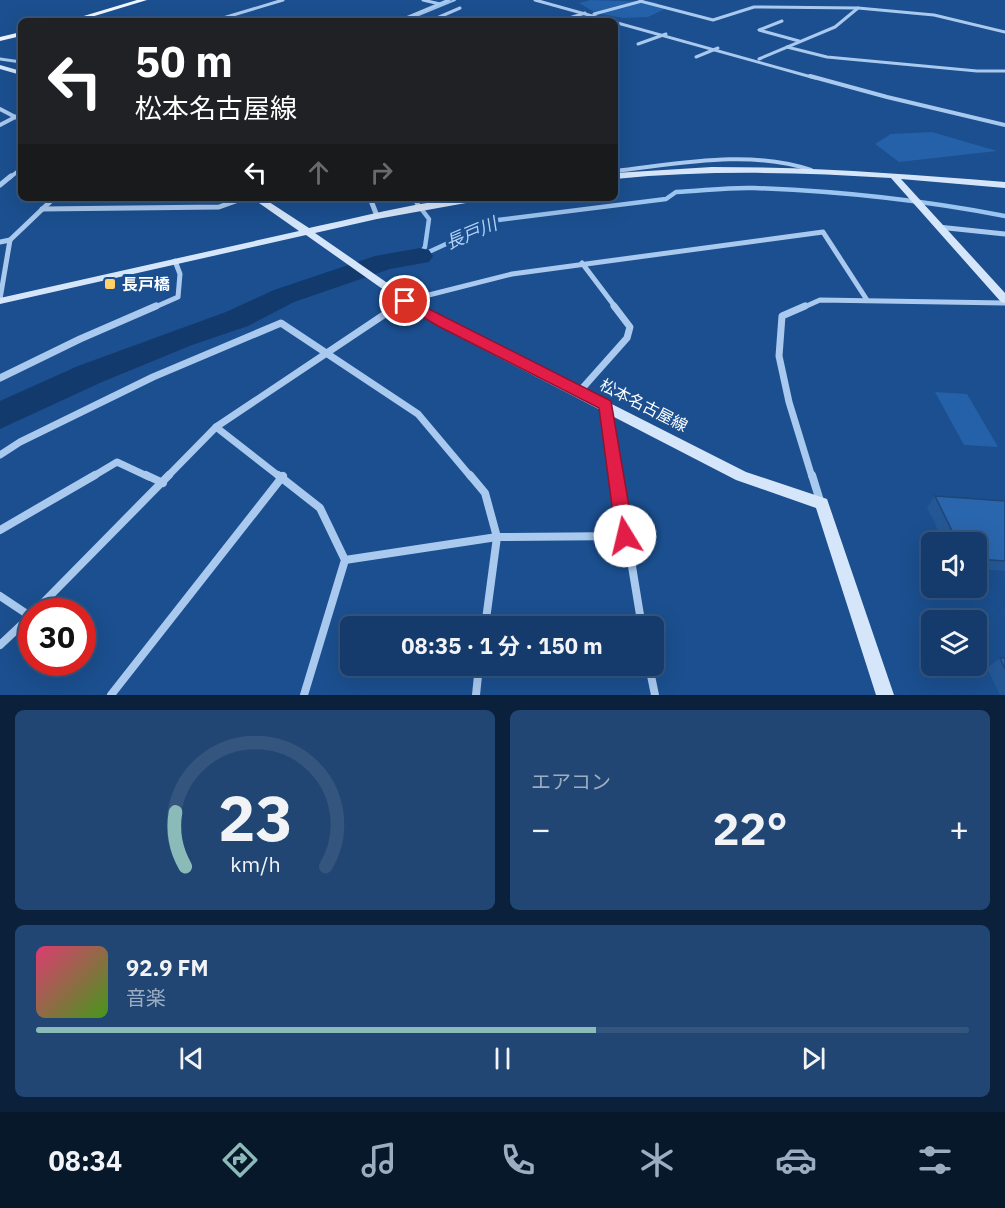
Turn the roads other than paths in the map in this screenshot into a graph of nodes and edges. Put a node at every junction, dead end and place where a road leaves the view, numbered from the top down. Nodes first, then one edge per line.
1 (144, 0) edge
2 (280, 0) edge
3 (423, 0) edge
4 (449, 0) edge
5 (535, 0) edge
6 (643, 1) edge
7 (750, 2) dead end
8 (440, 4) junction
9 (754, 7) junction
10 (460, 8) dead end
11 (858, 8) junction
12 (588, 13) junction
13 (593, 14) junction
14 (91, 18) edge
15 (223, 18) edge
16 (406, 18) edge
17 (437, 18) edge
18 (570, 18) edge
19 (608, 18) edge
20 (618, 21) edge
21 (782, 21) dead end
22 (1005, 32) edge
23 (666, 34) junction
24 (18, 35) edge
25 (0, 39) edge
26 (800, 41) junction
27 (638, 44) dead end
28 (786, 47) junction
29 (718, 48) junction
30 (696, 57) dead end
31 (1, 59) edge
32 (758, 59) junction
33 (18, 62) edge
34 (0, 67) edge
35 (1005, 71) edge
36 (18, 72) edge
37 (0, 109) edge
38 (18, 115) edge
39 (14, 116) junction
40 (18, 118) edge
41 (0, 125) edge
42 (1005, 125) edge
43 (811, 170) junction
44 (18, 171) edge
45 (618, 171) edge
46 (618, 176) edge
47 (893, 176) junction
48 (0, 185) edge
49 (1005, 185) edge
50 (51, 201) edge
51 (236, 201) edge
52 (262, 201) edge
53 (371, 201) edge
54 (456, 201) edge
55 (42, 209) junction
56 (377, 216) junction
57 (937, 227) junction
58 (311, 232) junction
59 (1005, 234) edge
60 (10, 240) junction
61 (0, 242) edge
62 (175, 261) junction
63 (582, 263) junction
64 (0, 300) edge
65 (867, 300) junction
66 (405, 301) junction
67 (1005, 302) edge
68 (326, 353) junction
69 (0, 378) edge
70 (579, 392) junction
71 (606, 405) junction
72 (216, 427) junction
73 (0, 455) edge
74 (283, 476) junction
75 (163, 483) junction
76 (822, 504) junction
77 (0, 530) edge
78 (625, 536) junction
79 (496, 537) junction
80 (345, 560) junction
81 (0, 596) edge
82 (48, 598) edge
83 (18, 606) edge
84 (486, 616) edge
85 (640, 616) edge
86 (18, 628) edge
87 (0, 645) edge
88 (478, 676) edge
89 (651, 676) edge
90 (111, 695) edge
91 (304, 695) edge
92 (476, 695) edge
93 (655, 695) edge
94 (885, 695) edge

1 - 14 main road
2 - 15 street
3 - 8 street
4 - 8 street
5 - 12 street
6 - 9 street
6 - 13 street
7 - 9 street
8 - 16 street
9 - 11 street
10 - 17 street
11 - 22 street
11 - 26 street
12 - 13 street
12 - 18 street
13 - 19 street
20 - 23 street
21 - 26 street
23 - 27 street
23 - 29 street
24 - 25 main road
26 - 28 street
28 - 32 street
28 - 35 street
29 - 30 street
29 - 32 street
31 - 33 street
32 - 42 street
34 - 36 street
37 - 39 street
38 - 39 street
39 - 40 street
39 - 41 street
43 - 45 street
43 - 46 street
43 - 47 street
44 - 48 street
47 - 49 street
47 - 57 street
50 - 55 street
51 - 55 street
52 - 58 street, 松本名古屋線
53 - 56 street
54 - 56 street
55 - 60 street
56 - 58 street
57 - 59 street
57 - 67 street
58 - 62 street
58 - 66 street, 松本名古屋線
60 - 61 street
60 - 64 street
62 - 64 street
62 - 69 street
63 - 65 street
63 - 66 street
63 - 70 street
65 - 67 street
65 - 76 street
66 - 68 street
66 - 70 street, 松本名古屋線
68 - 72 street
68 - 73 street
68 - 79 street
70 - 71 street, 松本名古屋線
71 - 76 street, 松本名古屋線
71 - 78 street
72 - 74 street
72 - 75 street
74 - 80 street
74 - 90 street
75 - 77 street
75 - 82 street
76 - 94 street
78 - 79 street
78 - 85 street
79 - 80 street
79 - 84 street
80 - 91 street
81 - 83 street
86 - 87 street
88 - 92 street
89 - 93 street

